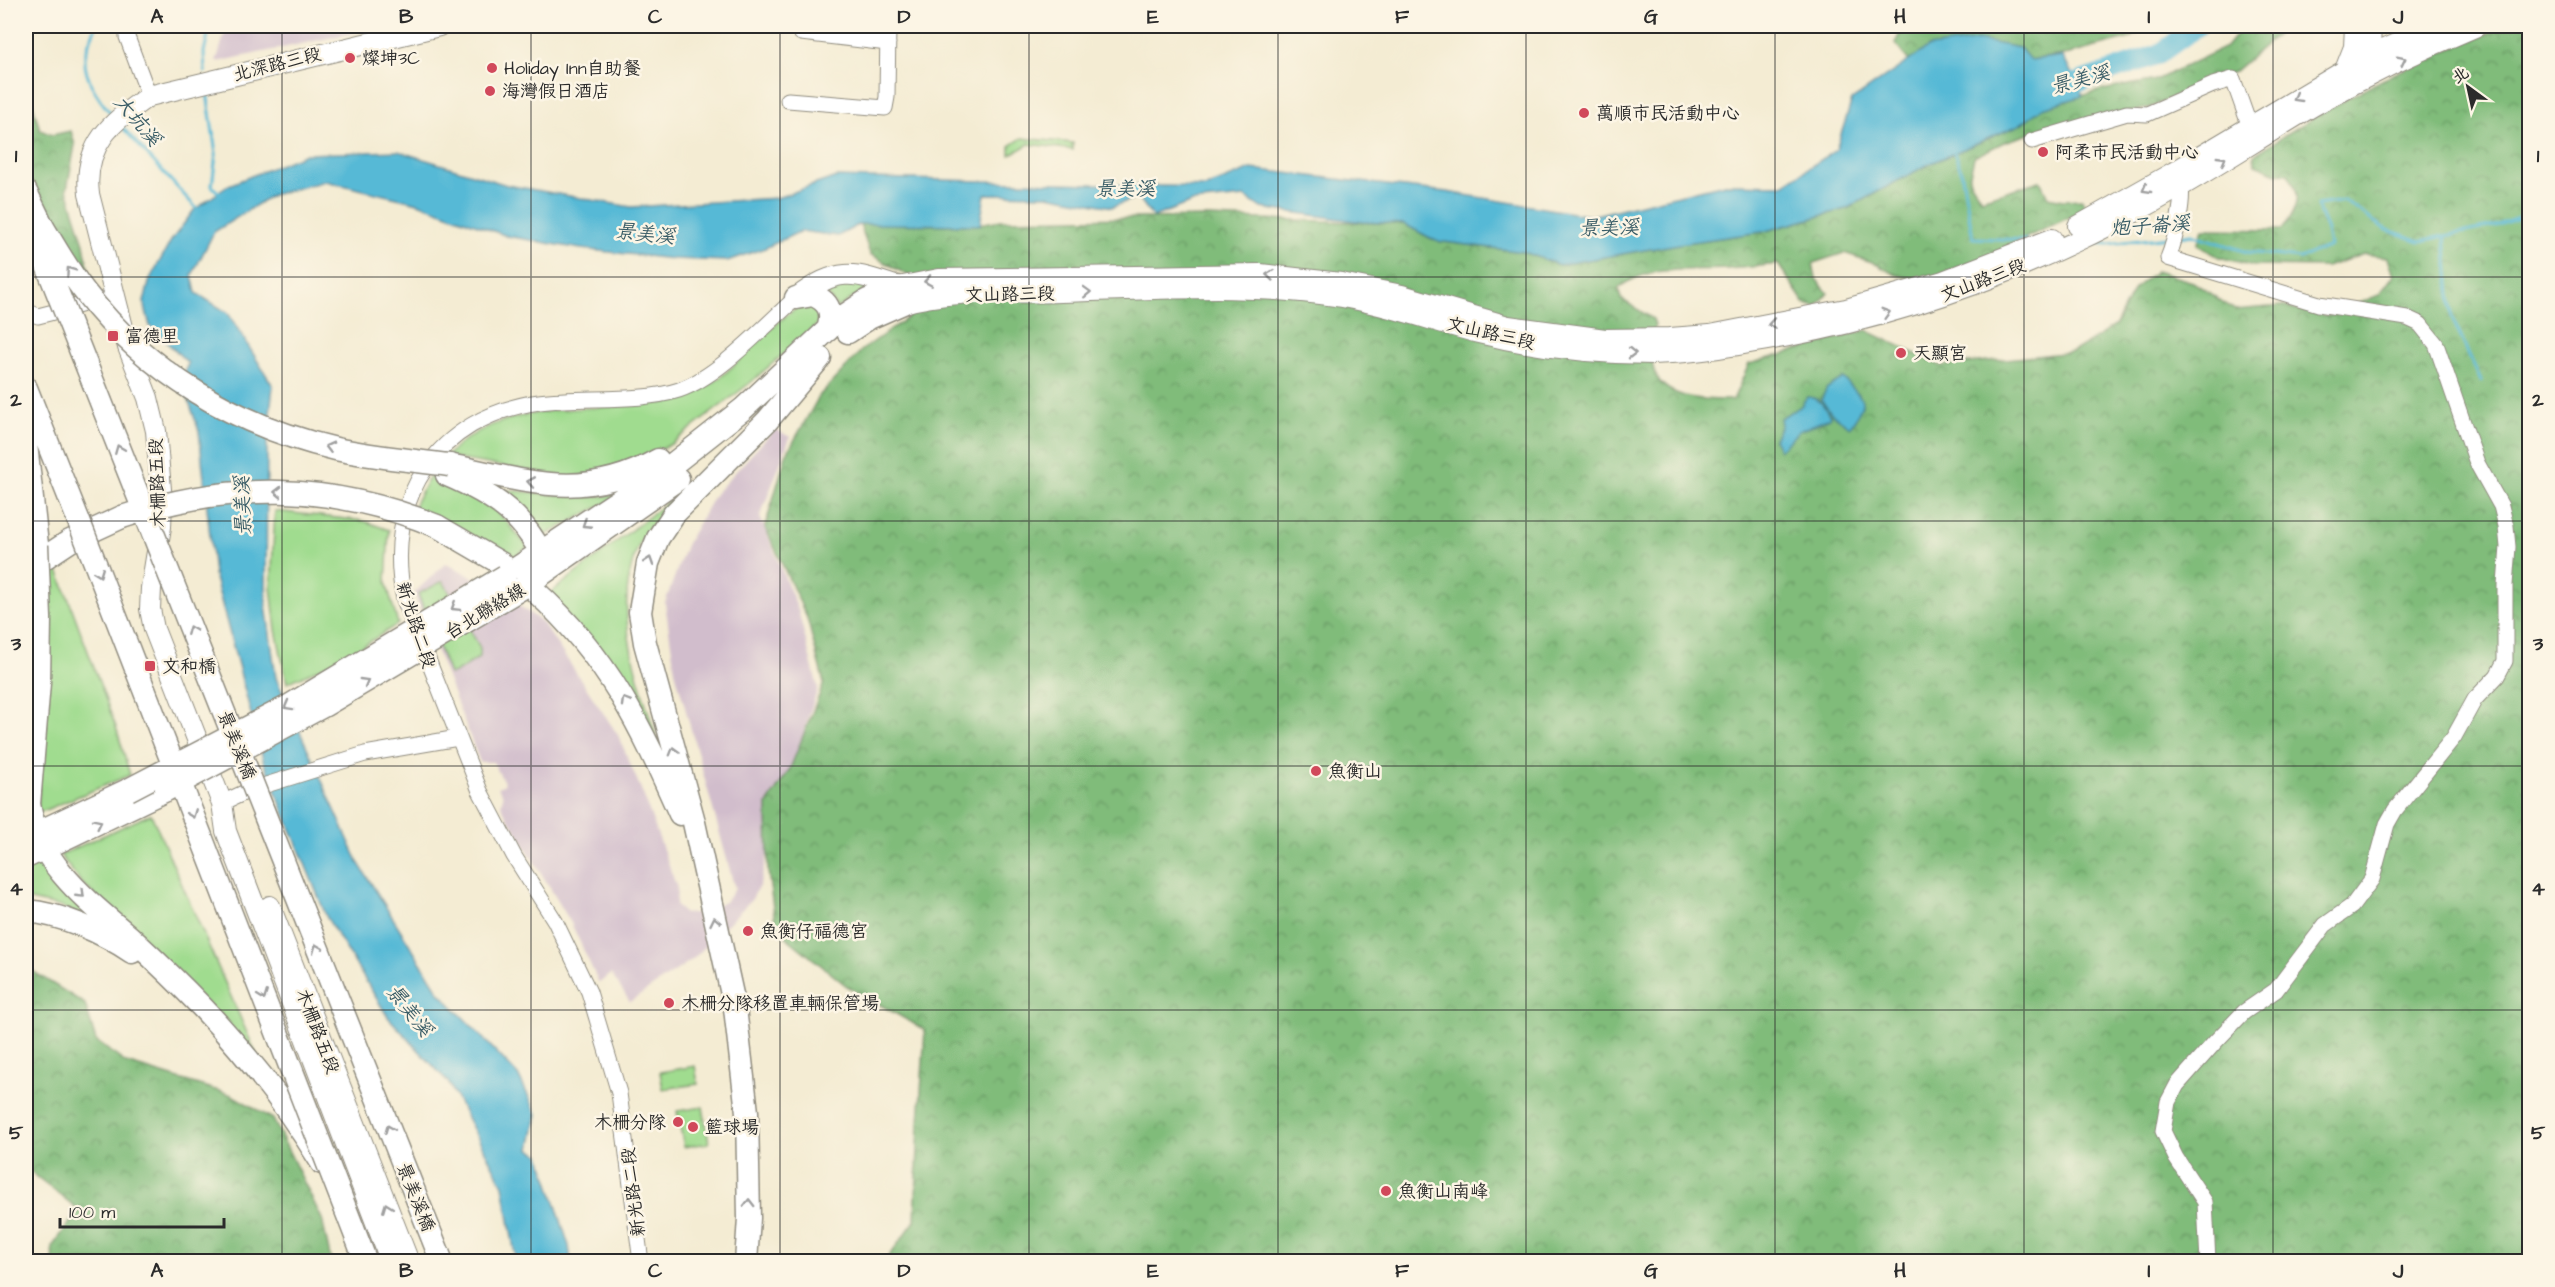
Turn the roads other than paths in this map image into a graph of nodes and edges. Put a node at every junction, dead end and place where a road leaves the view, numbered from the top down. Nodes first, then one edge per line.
1 (127, 26) edge
2 (439, 26) edge
3 (888, 26) edge
4 (2355, 26) edge
5 (2371, 26) edge
6 (2400, 26) edge
7 (2477, 26) edge
8 (2428, 28) edge
9 (801, 33) dead end
10 (888, 43) junction
11 (2368, 56) junction
12 (2369, 76) junction
13 (2347, 78) junction
14 (149, 96) junction
15 (788, 100) dead end
16 (2250, 127) junction
17 (2032, 141) dead end
18 (2178, 178) junction
19 (26, 192) edge
20 (33, 222) edge
21 (115, 295) junction
22 (901, 295) junction
23 (796, 298) junction
24 (26, 311) edge
25 (828, 330) junction
26 (820, 358) junction
27 (771, 384) junction
28 (26, 388) edge
29 (35, 438) edge
30 (447, 469) junction
31 (545, 562) junction
32 (26, 570) edge
33 (516, 580) junction
34 (32, 689) edge
35 (458, 738) junction
36 (228, 800) junction
37 (33, 844) edge
38 (708, 889) junction
39 (26, 911) edge
40 (203, 1008) junction
41 (365, 1262) edge
42 (391, 1262) edge
43 (409, 1262) edge
44 (442, 1262) edge
45 (641, 1262) edge
46 (746, 1262) edge
47 (2208, 1262) edge

1 - 14 street
2 - 14 main road, 北深路三段
3 - 10 street
4 - 13 main road
5 - 11 main road
6 - 8 main road
12 -> 7 main road
8 - 11 main road
9 - 10 street
10 - 15 street
11 - 12 main road
11 - 13 main road
12 - 13 main road
13 -> 16 main road
18 -> 13 main road
14 - 21 main road, 木柵路五段
16 - 17 street
16 - 18 main road
18 - 22 main road, 文山路三段
18 - 47 street
19 - 20 highway
30 -> 20 highway, bridge
44 -> 20 highway, 景美溪橋, bridge
21 - 24 street
21 - 36 main road, 木柵路五段, bridge
22 - 23 main road, 新光路二段
22 - 25 highway, 台北聯絡線
22 - 26 highway, 台北聯絡線
23 - 25 highway
23 - 35 street, 新光路二段
25 - 27 highway, 台北聯絡線
26 - 31 highway, 台北聯絡線
38 -> 26 highway
27 -> 30 highway
27 -> 31 highway, 台北聯絡線
28 - 29 highway
29 - 34 highway, bridge
29 -> 41 highway, bridge
30 - 31 highway
31 - 33 highway, 台北聯絡線
33 -> 32 highway, bridge
33 -> 37 highway, 台北聯絡線, bridge
37 -> 33 highway, 台北聯絡線, bridge
38 -> 33 highway
34 - 37 highway
35 - 36 street
35 - 45 street, 新光路二段
36 - 42 main road, 木柵路五段
43 -> 36 main road, 木柵路五段
37 -> 40 highway
46 -> 38 highway
39 - 40 highway
40 - 41 highway, bridge

